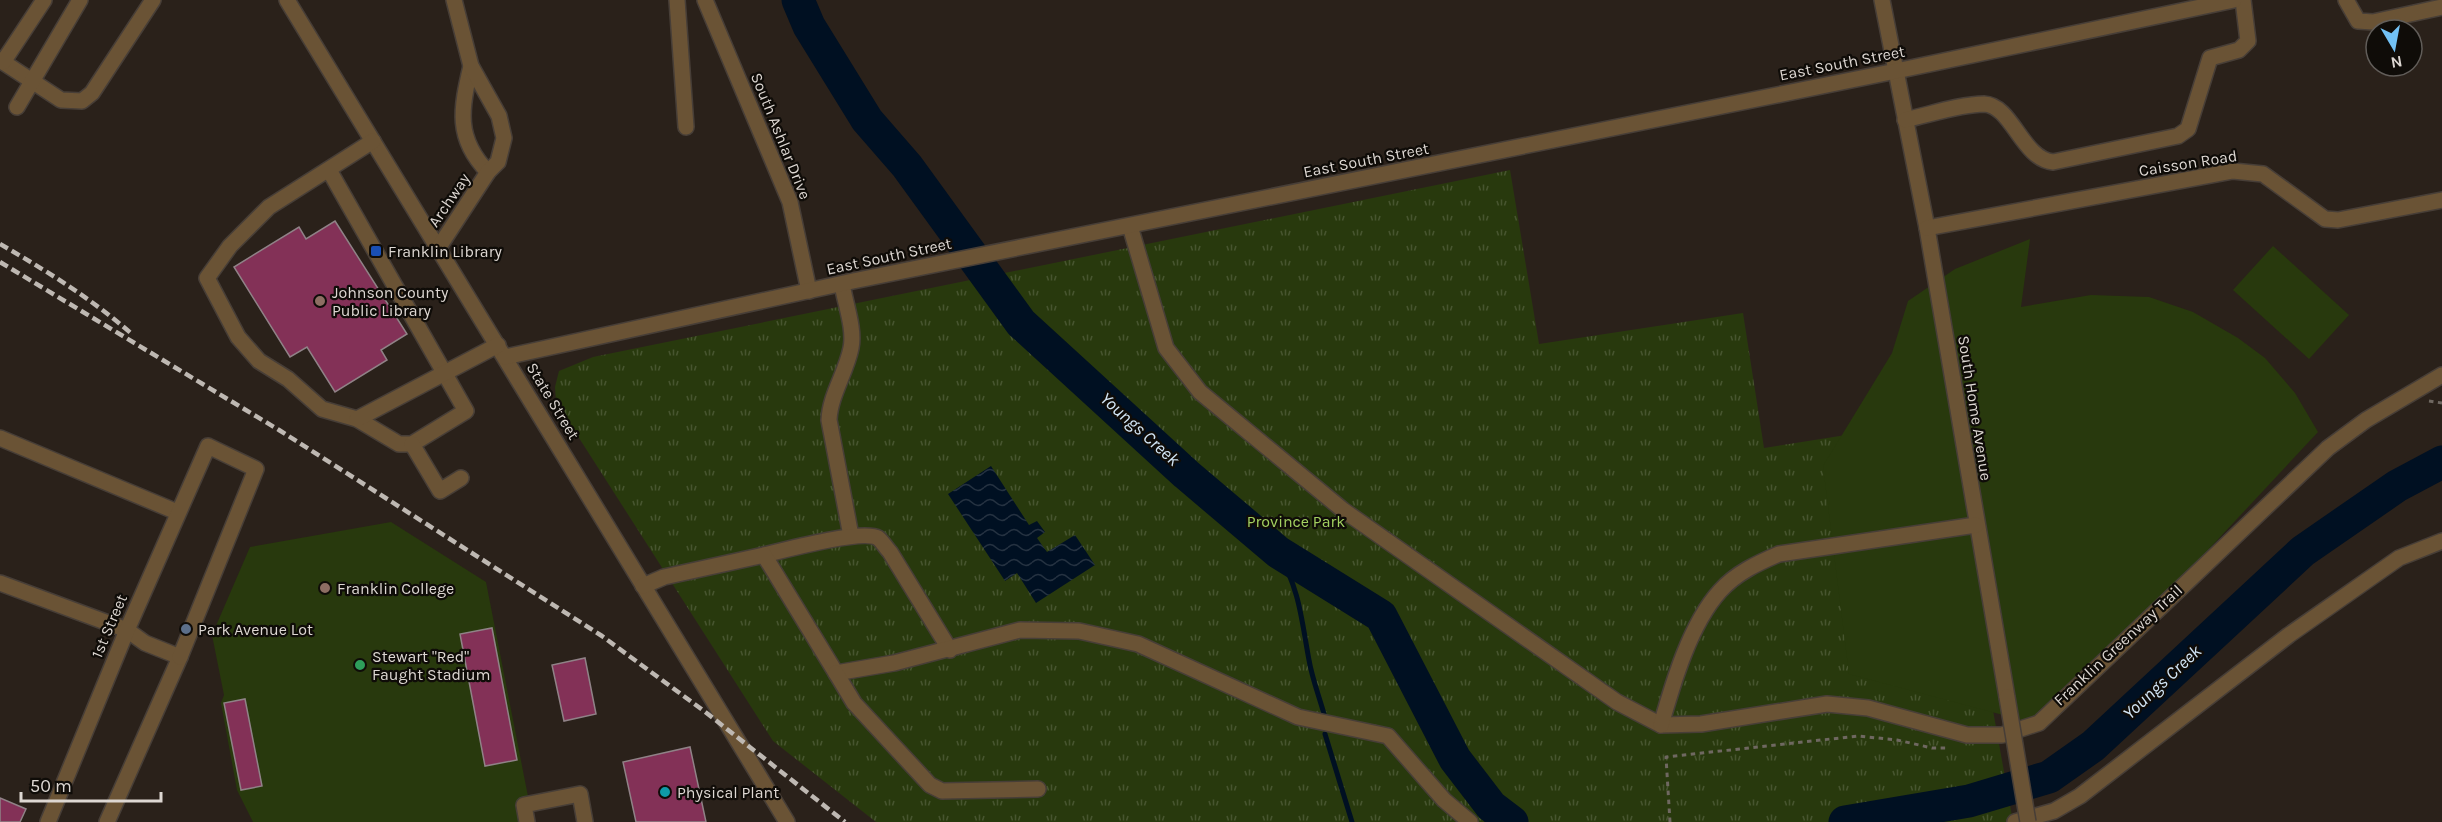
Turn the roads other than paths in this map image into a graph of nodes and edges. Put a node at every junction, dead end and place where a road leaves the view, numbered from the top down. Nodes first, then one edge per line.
1 (44, 0) edge
2 (80, 0) edge
3 (153, 0) edge
4 (287, 0) edge
5 (454, 0) edge
6 (676, 0) edge
7 (705, 0) edge
8 (1882, 0) edge
9 (2234, 0) edge
10 (2242, 0) edge
11 (2346, 0) edge
12 (2208, 3) edge
13 (2442, 8) edge
14 (1, 61) edge
15 (471, 66) junction
16 (1896, 71) junction
17 (32, 83) junction
18 (17, 107) dead end
19 (1905, 120) junction
20 (686, 127) dead end
21 (374, 141) junction
22 (329, 170) junction
23 (488, 172) junction
24 (2442, 200) edge
25 (1130, 226) junction
26 (1927, 228) junction
27 (439, 247) junction
28 (848, 282) junction
29 (809, 291) junction
30 (501, 351) junction
31 (445, 371) junction
32 (2442, 375) edge
33 (357, 419) junction
34 (0, 438) edge
35 (412, 444) junction
36 (461, 478) dead end
37 (177, 512) junction
38 (1976, 525) junction
39 (851, 536) junction
40 (2442, 541) edge
41 (764, 555) junction
42 (0, 583) edge
43 (643, 586) junction
44 (127, 630) junction
45 (950, 650) junction
46 (180, 657) junction
47 (836, 674) junction
48 (1660, 725) junction
49 (1038, 789) dead end
50 (48, 822) edge
51 (107, 822) edge
52 (527, 822) edge
53 (585, 822) edge
54 (787, 822) edge
55 (1470, 822) edge
56 (2015, 822) edge
57 (2028, 822) edge

1 - 14 street
2 - 17 street
3 - 17 street
4 - 21 street, State Street
5 - 15 street, Archway
6 - 20 street
7 - 29 street, South Ashlar Drive
8 - 16 street, South Home Avenue
9 - 12 street, East South Street
10 - 19 street
11 - 13 street
12 - 16 street, East South Street
14 - 17 street
15 - 23 street, Archway
15 - 23 street, Archway
16 - 19 street, South Home Avenue
16 - 25 street, East South Street
17 - 18 street
19 - 26 street, South Home Avenue
21 - 22 street
21 - 27 street, State Street
22 - 31 street
22 - 33 street
23 - 27 street, Archway
24 - 26 street, Caisson Road
25 - 28 street, East South Street
25 - 48 street
26 - 38 street, South Home Avenue
27 - 30 street, State Street
28 - 29 street, East South Street
28 - 39 street
29 - 30 street, East South Street
30 - 31 street, East South Street
30 - 43 street, State Street
31 - 33 street, East South Street
31 - 35 street
32 - 48 street
33 - 35 street
34 - 37 street
35 - 36 street
37 - 44 street, 1st Street
37 - 46 street, 1st Street
38 - 48 street
38 - 57 street, South Home Avenue, bridge
39 - 41 street
39 - 45 street
40 - 56 street
41 - 43 street
41 - 47 street
42 - 44 street
43 - 54 street, State Street
44 - 46 street
44 - 50 street, 1st Street
45 - 47 street
45 - 55 street
46 - 51 street
47 - 49 street
52 - 53 street

